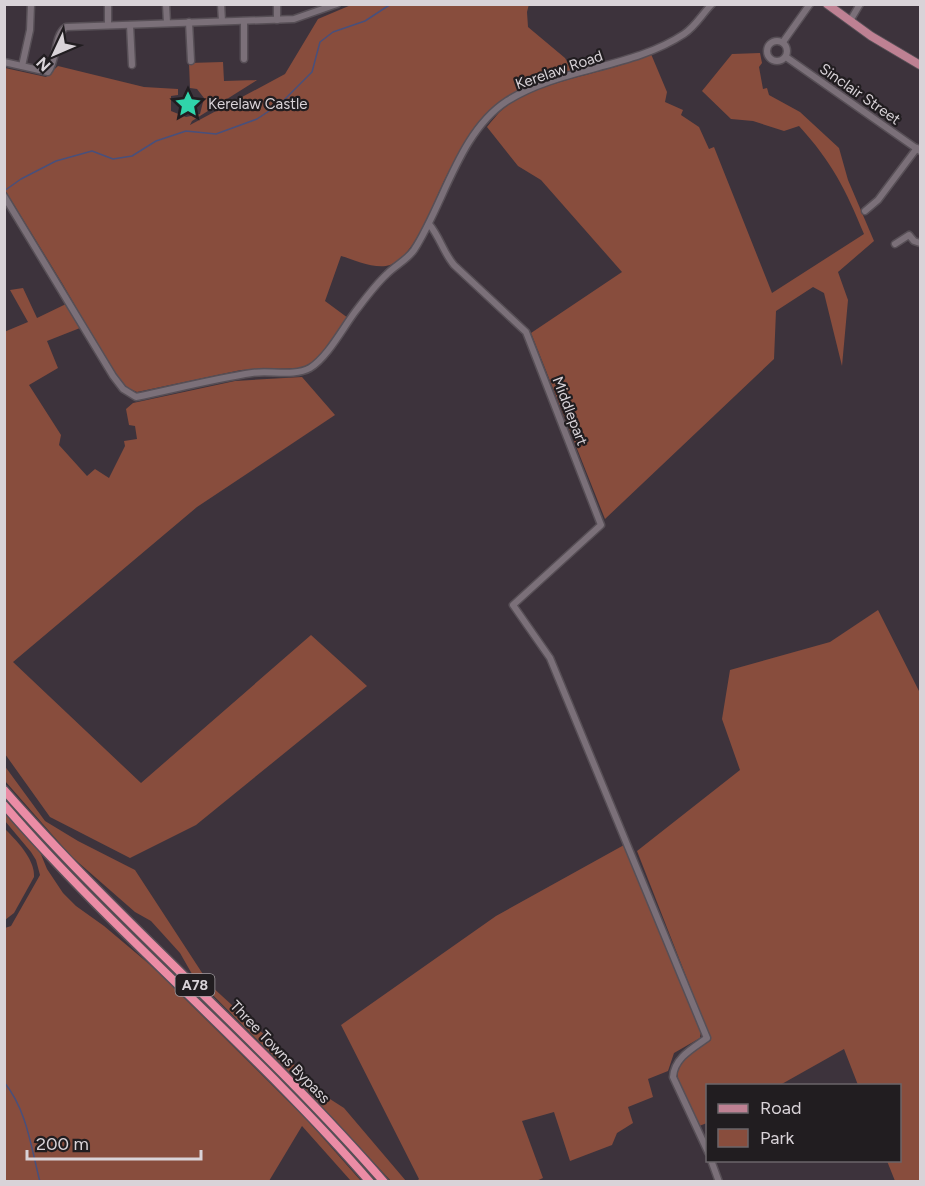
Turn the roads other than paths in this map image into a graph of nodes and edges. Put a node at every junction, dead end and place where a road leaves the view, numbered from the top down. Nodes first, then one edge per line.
1 (31, 4) edge
2 (108, 4) edge
3 (166, 4) edge
4 (221, 4) edge
5 (277, 4) edge
6 (712, 4) edge
7 (810, 4) edge
8 (827, 4) edge
9 (860, 4) edge
10 (335, 5) edge
11 (278, 20) junction
12 (222, 21) junction
13 (244, 21) junction
14 (850, 21) junction
15 (189, 22) junction
16 (167, 23) junction
17 (108, 25) junction
18 (130, 25) junction
19 (783, 42) junction
20 (786, 57) junction
21 (244, 59) dead end
22 (191, 61) dead end
23 (4, 62) edge
24 (132, 65) dead end
25 (921, 65) edge
26 (22, 66) junction
27 (919, 150) edge
28 (5, 196) edge
29 (866, 211) dead end
30 (429, 224) junction
31 (921, 243) edge
32 (895, 244) dead end
33 (4, 790) edge
34 (4, 805) edge
35 (706, 1148) edge
36 (711, 1162) edge
37 (370, 1182) edge
38 (384, 1182) edge
39 (719, 1182) edge

1 - 26 street
2 - 17 street
3 - 16 street
4 - 12 street
5 - 11 street
6 - 30 street, Kerelaw Road
7 - 19 street
8 - 14 main road
9 - 14 street
10 - 11 street
11 - 13 street
12 - 13 street
12 - 15 street
13 - 21 street
14 - 25 main road
15 - 16 street
15 - 22 street
16 - 18 street
17 - 18 street
17 - 26 street
18 - 24 street
19 - 20 street
19 - 20 street
20 - 27 street, Sinclair Street
23 - 26 street
27 - 29 street
28 - 30 street, Kerelaw Road
30 - 35 street, Middlepart
31 - 32 street
33 - 38 highway, Three Towns Bypass / A78
34 - 37 highway, Three Towns Bypass / A78
36 - 39 street

